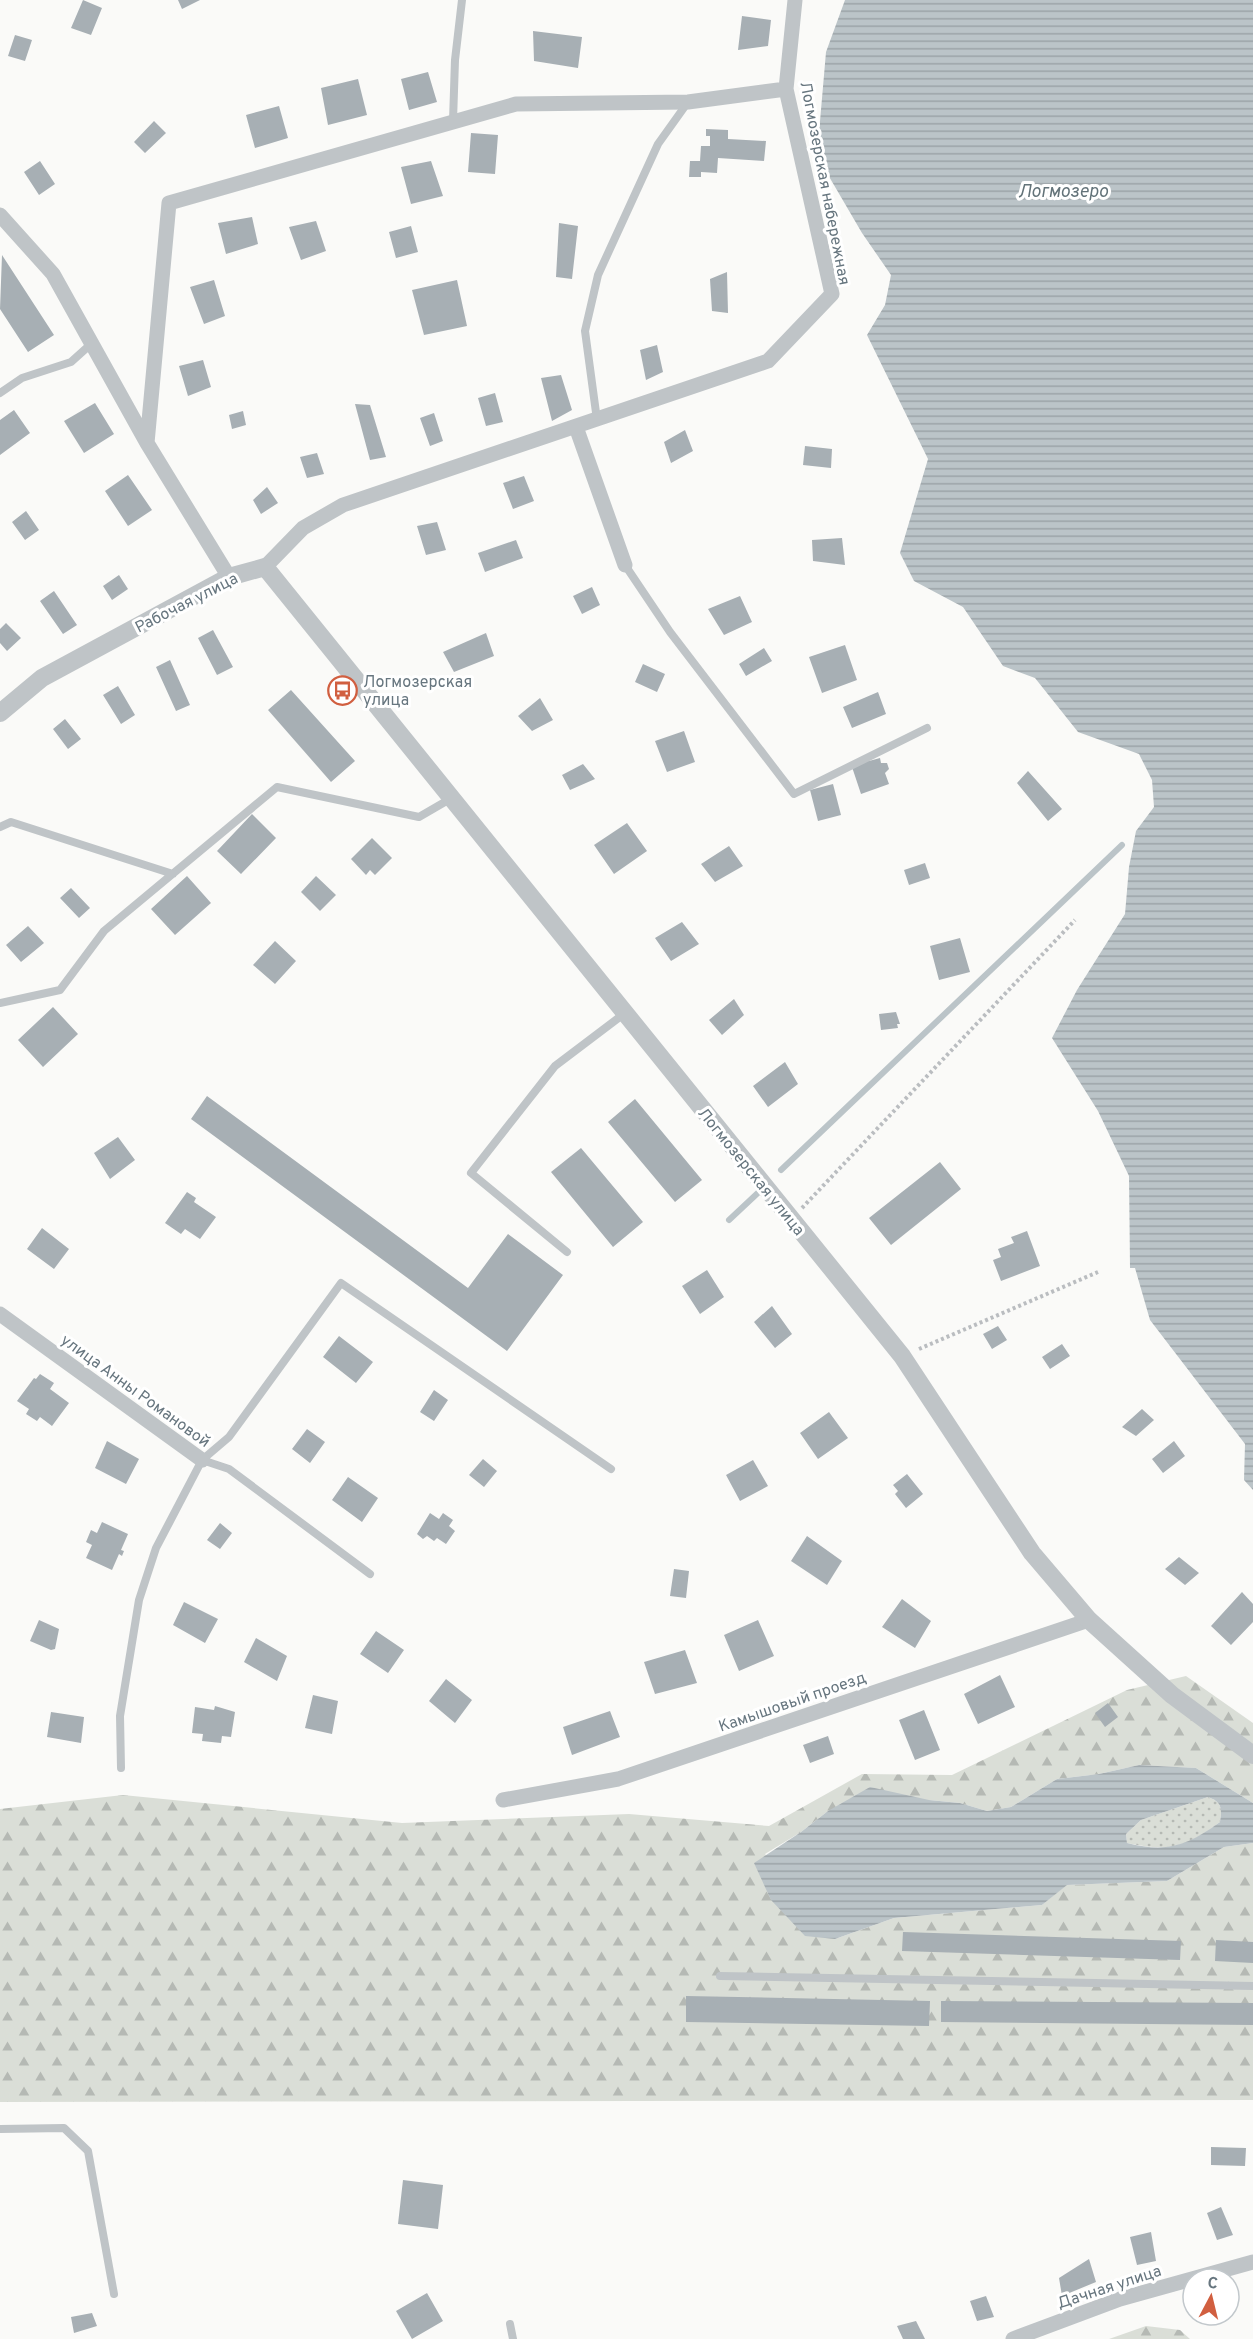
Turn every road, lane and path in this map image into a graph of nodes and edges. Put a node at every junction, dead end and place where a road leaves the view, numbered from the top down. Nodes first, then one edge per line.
1 (462, 0) edge
2 (795, 0) edge
3 (786, 89) junction
4 (688, 102) junction
5 (453, 121) junction
6 (0, 214) edge
7 (91, 344) junction
8 (0, 393) edge
9 (597, 420) junction
10 (576, 428) junction
11 (147, 443) junction
12 (625, 565) joint
13 (266, 567) junction
14 (229, 577) junction
15 (0, 713) edge
16 (927, 728) dead end
17 (452, 798) junction
18 (0, 827) edge
19 (173, 874) junction
20 (1075, 920) dead end
21 (0, 1003) edge
22 (625, 1013) junction
23 (791, 1220) junction
24 (567, 1252) dead end
25 (1098, 1272) dead end
26 (0, 1314) edge
27 (902, 1356) junction
28 (202, 1460) junction
29 (610, 1468) dead end
30 (370, 1574) dead end
31 (1089, 1620) junction
32 (1253, 1755) edge
33 (121, 1768) dead end
34 (503, 1800) dead end
35 (720, 1976) dead end
36 (1253, 1986) edge
37 (0, 2129) edge
38 (1253, 2262) edge
39 (114, 2294) dead end
40 (510, 2324) dead end
41 (513, 2339) edge
42 (1013, 2339) edge

1 - 5 lane
2 - 3 street, Логмозерская набережная
3 - 4 street
3 - 9 street, Логмозерская набережная
4 - 5 street
4 - 9 lane
5 - 11 street
6 - 7 street
7 - 8 lane
7 - 11 street
9 - 10 street, Логмозерская набережная
10 - 12 street
10 - 13 street
11 - 14 street
12 - 16 lane
13 - 14 street, Рабочая улица
13 - 17 street, Логмозерская улица
14 - 15 street, Рабочая улица
17 - 19 lane
17 - 22 street, Логмозерская улица
18 - 19 lane
19 - 21 lane
20 - 23 path
22 - 23 street, Логмозерская улица
22 - 24 lane
23 - 27 street, Логмозерская улица
25 - 27 path
26 - 28 street, улица Анны Романовой
27 - 31 street, Логмозерская улица
28 - 29 lane
28 - 30 lane, улица Анны Романовой
28 - 33 lane
31 - 32 street, Логмозерская улица
31 - 34 street, Камышовый проезд
35 - 36 lane
37 - 39 lane
38 - 42 street, Дачная улица
40 - 41 lane

